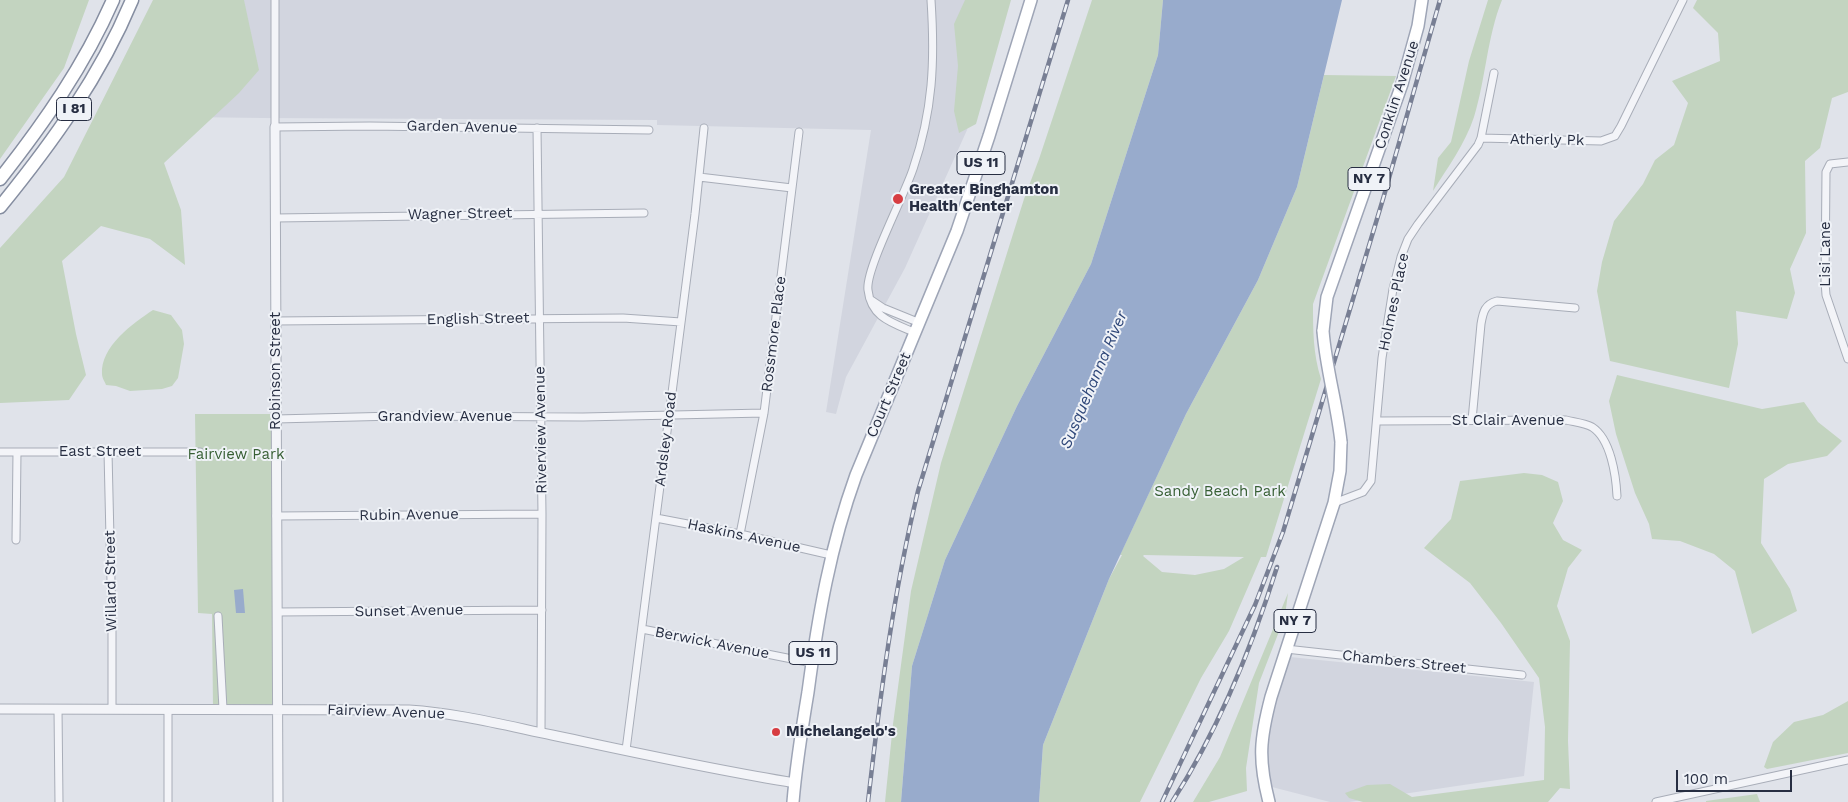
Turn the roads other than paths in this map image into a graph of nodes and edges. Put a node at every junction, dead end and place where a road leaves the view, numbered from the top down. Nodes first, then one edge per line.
1 (113, 0) edge
2 (132, 0) edge
3 (275, 0) edge
4 (931, 0) edge
5 (1031, 0) edge
6 (1422, 0) edge
7 (1682, 0) edge
8 (1494, 72) dead end
9 (274, 127) junction
10 (537, 128) junction
11 (704, 128) dead end
12 (649, 130) dead end
13 (799, 132) dead end
14 (1481, 138) junction
15 (1848, 162) edge
16 (699, 177) junction
17 (0, 179) edge
18 (792, 188) junction
19 (0, 207) edge
20 (644, 213) dead end
21 (538, 214) junction
22 (275, 218) junction
23 (1575, 308) dead end
24 (540, 318) junction
25 (275, 321) junction
26 (681, 322) junction
27 (918, 328) junction
28 (1848, 359) edge
29 (764, 413) junction
30 (668, 415) junction
31 (540, 416) junction
32 (276, 419) junction
33 (1472, 420) junction
34 (1378, 421) junction
35 (0, 452) edge
36 (17, 452) junction
37 (108, 452) junction
38 (200, 452) dead end
39 (1617, 496) dead end
40 (1334, 503) junction
41 (542, 514) junction
42 (276, 516) junction
43 (656, 518) junction
44 (740, 534) junction
45 (16, 540) dead end
46 (831, 555) junction
47 (542, 610) junction
48 (277, 612) junction
49 (218, 616) dead end
50 (642, 629) junction
51 (1286, 649) junction
52 (812, 663) junction
53 (1522, 675) dead end
54 (0, 709) edge
55 (58, 709) junction
56 (112, 709) junction
57 (168, 709) junction
58 (222, 709) junction
59 (277, 710) junction
60 (541, 732) junction
61 (626, 750) junction
62 (1848, 760) edge
63 (795, 783) junction
64 (59, 802) edge
65 (168, 802) edge
66 (278, 802) edge
67 (793, 802) edge
68 (1269, 802) edge
69 (1656, 802) edge

1 - 17 highway, I 81
2 - 19 highway, I 81
3 - 9 street, Robinson Street
4 - 27 street
5 - 27 main road, Court Street / US 11
6 - 40 main road, Conklin Avenue / NY 7, bridge
7 - 14 street, Atherly Pk
8 - 14 street, Holmes Place
9 - 10 street, Garden Avenue
9 - 22 street, Robinson Street
10 - 12 street, Garden Avenue
10 - 21 street, Riverview Avenue
11 - 16 street, Ardsley Road
13 - 18 street, Rossmore Place
14 - 34 street, Holmes Place
15 - 28 street, Lisi Lane
16 - 18 street
16 - 26 street, Ardsley Road
18 - 29 street, Rossmore Place
20 - 21 street, Wagner Street
21 - 22 street, Wagner Street
21 - 24 street, Riverview Avenue
22 - 25 street, Robinson Street
23 - 33 street
24 - 25 street, English Street
24 - 26 street, English Street
24 - 31 street, Riverview Avenue
25 - 32 street, Robinson Street
26 - 30 street, Ardsley Road
27 - 46 main road, Court Street / US 11
29 - 30 street, Grandview Avenue
29 - 44 street, Rossmore Place
30 - 31 street, Grandview Avenue
30 - 43 street, Ardsley Road
31 - 32 street, Grandview Avenue
31 - 41 street, Riverview Avenue
32 - 42 street, Robinson Street
33 - 34 street, St Clair Avenue
33 - 39 street, St Clair Avenue
34 - 40 street, Holmes Place
35 - 36 street, East Street
36 - 37 street, East Street
36 - 45 street
37 - 38 street, East Street
37 - 56 street, Willard Street
40 - 51 main road, Conklin Avenue / NY 7
41 - 42 street, Rubin Avenue
41 - 47 street, Riverview Avenue
42 - 48 street, Robinson Street
43 - 44 street, Haskins Avenue
43 - 50 street, Ardsley Road
44 - 46 street, Haskins Avenue
46 - 52 main road, Court Street / US 11
47 - 48 street, Sunset Avenue
47 - 60 street, Riverview Avenue
48 - 59 street, Robinson Street
49 - 58 street
50 - 52 street, Berwick Avenue
50 - 61 street, Ardsley Road
51 - 53 street, Chambers Street
51 - 68 main road, Conklin Avenue / NY 7
52 - 63 main road, Court Street / US 11
54 - 55 street, Fairview Avenue
55 - 56 street, Fairview Avenue
55 - 64 street
56 - 57 street, Fairview Avenue
57 - 58 street, Fairview Avenue
57 - 65 street
58 - 59 street, Fairview Avenue
59 - 60 street, Fairview Avenue
59 - 66 street, Robinson Street
60 - 61 street, Fairview Avenue
61 - 63 street, Fairview Avenue
62 - 69 street
63 - 67 main road, Court Street / US 11

